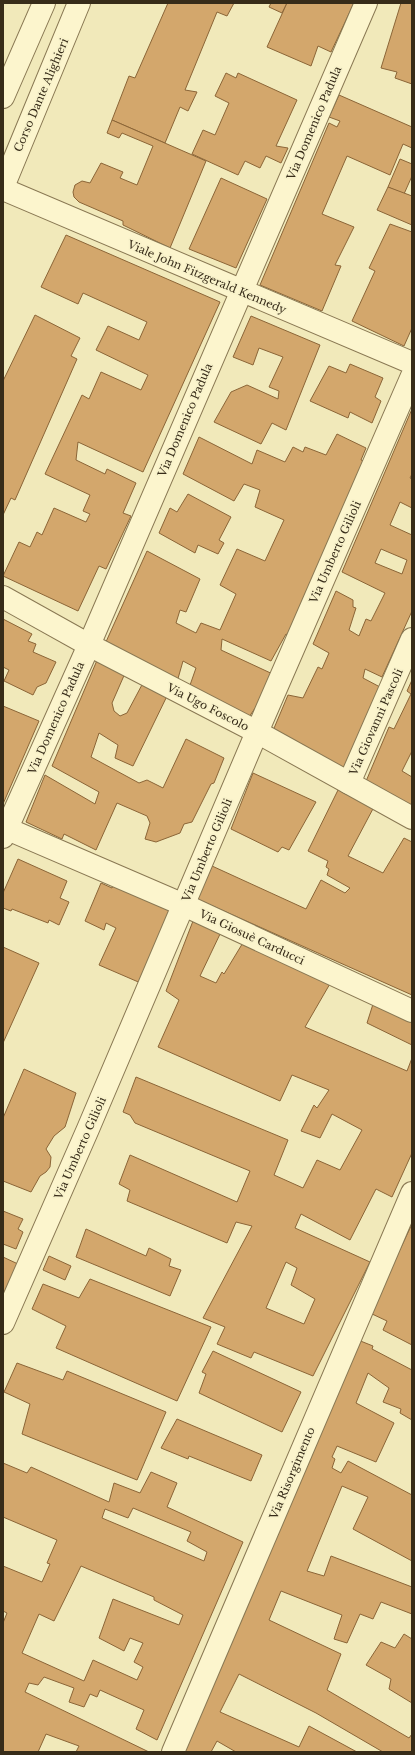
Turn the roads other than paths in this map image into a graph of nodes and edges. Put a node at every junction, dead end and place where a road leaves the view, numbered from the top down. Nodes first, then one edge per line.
1 (44, 3) edge
2 (80, 3) edge
3 (366, 3) edge
4 (3, 97) edge
5 (3, 188) edge
6 (241, 291) junction
7 (412, 363) edge
8 (412, 376) edge
9 (3, 597) edge
10 (412, 639) edge
11 (89, 645) junction
12 (256, 732) junction
13 (349, 783) junction
14 (412, 818) edge
15 (4, 831) edge
16 (184, 905) junction
17 (412, 1011) edge
18 (412, 1194) edge
19 (3, 1323) edge
20 (173, 1752) edge

1 - 4 street
2 - 5 street, Corso Dante Alighieri
3 - 6 street, Via Domenico Padula
5 - 6 street, Viale John Fitzgerald Kennedy
6 - 7 street, Viale John Fitzgerald Kennedy
6 - 11 street, Via Domenico Padula
8 - 12 street, Via Umberto Gilioli
9 - 11 street, Via Ugo Foscolo
10 - 13 street, Via Giovanni Pascoli
11 - 12 street, Via Ugo Foscolo
11 - 15 street, Via Domenico Padula
12 - 13 street, Via Ugo Foscolo
12 - 16 street, Via Umberto Gilioli
13 - 14 street, Via Ugo Foscolo
15 - 16 street, Via Giosuè Carducci
16 - 17 street, Via Giosuè Carducci
16 - 19 street, Via Umberto Gilioli
18 - 20 street, Via Risorgimento

